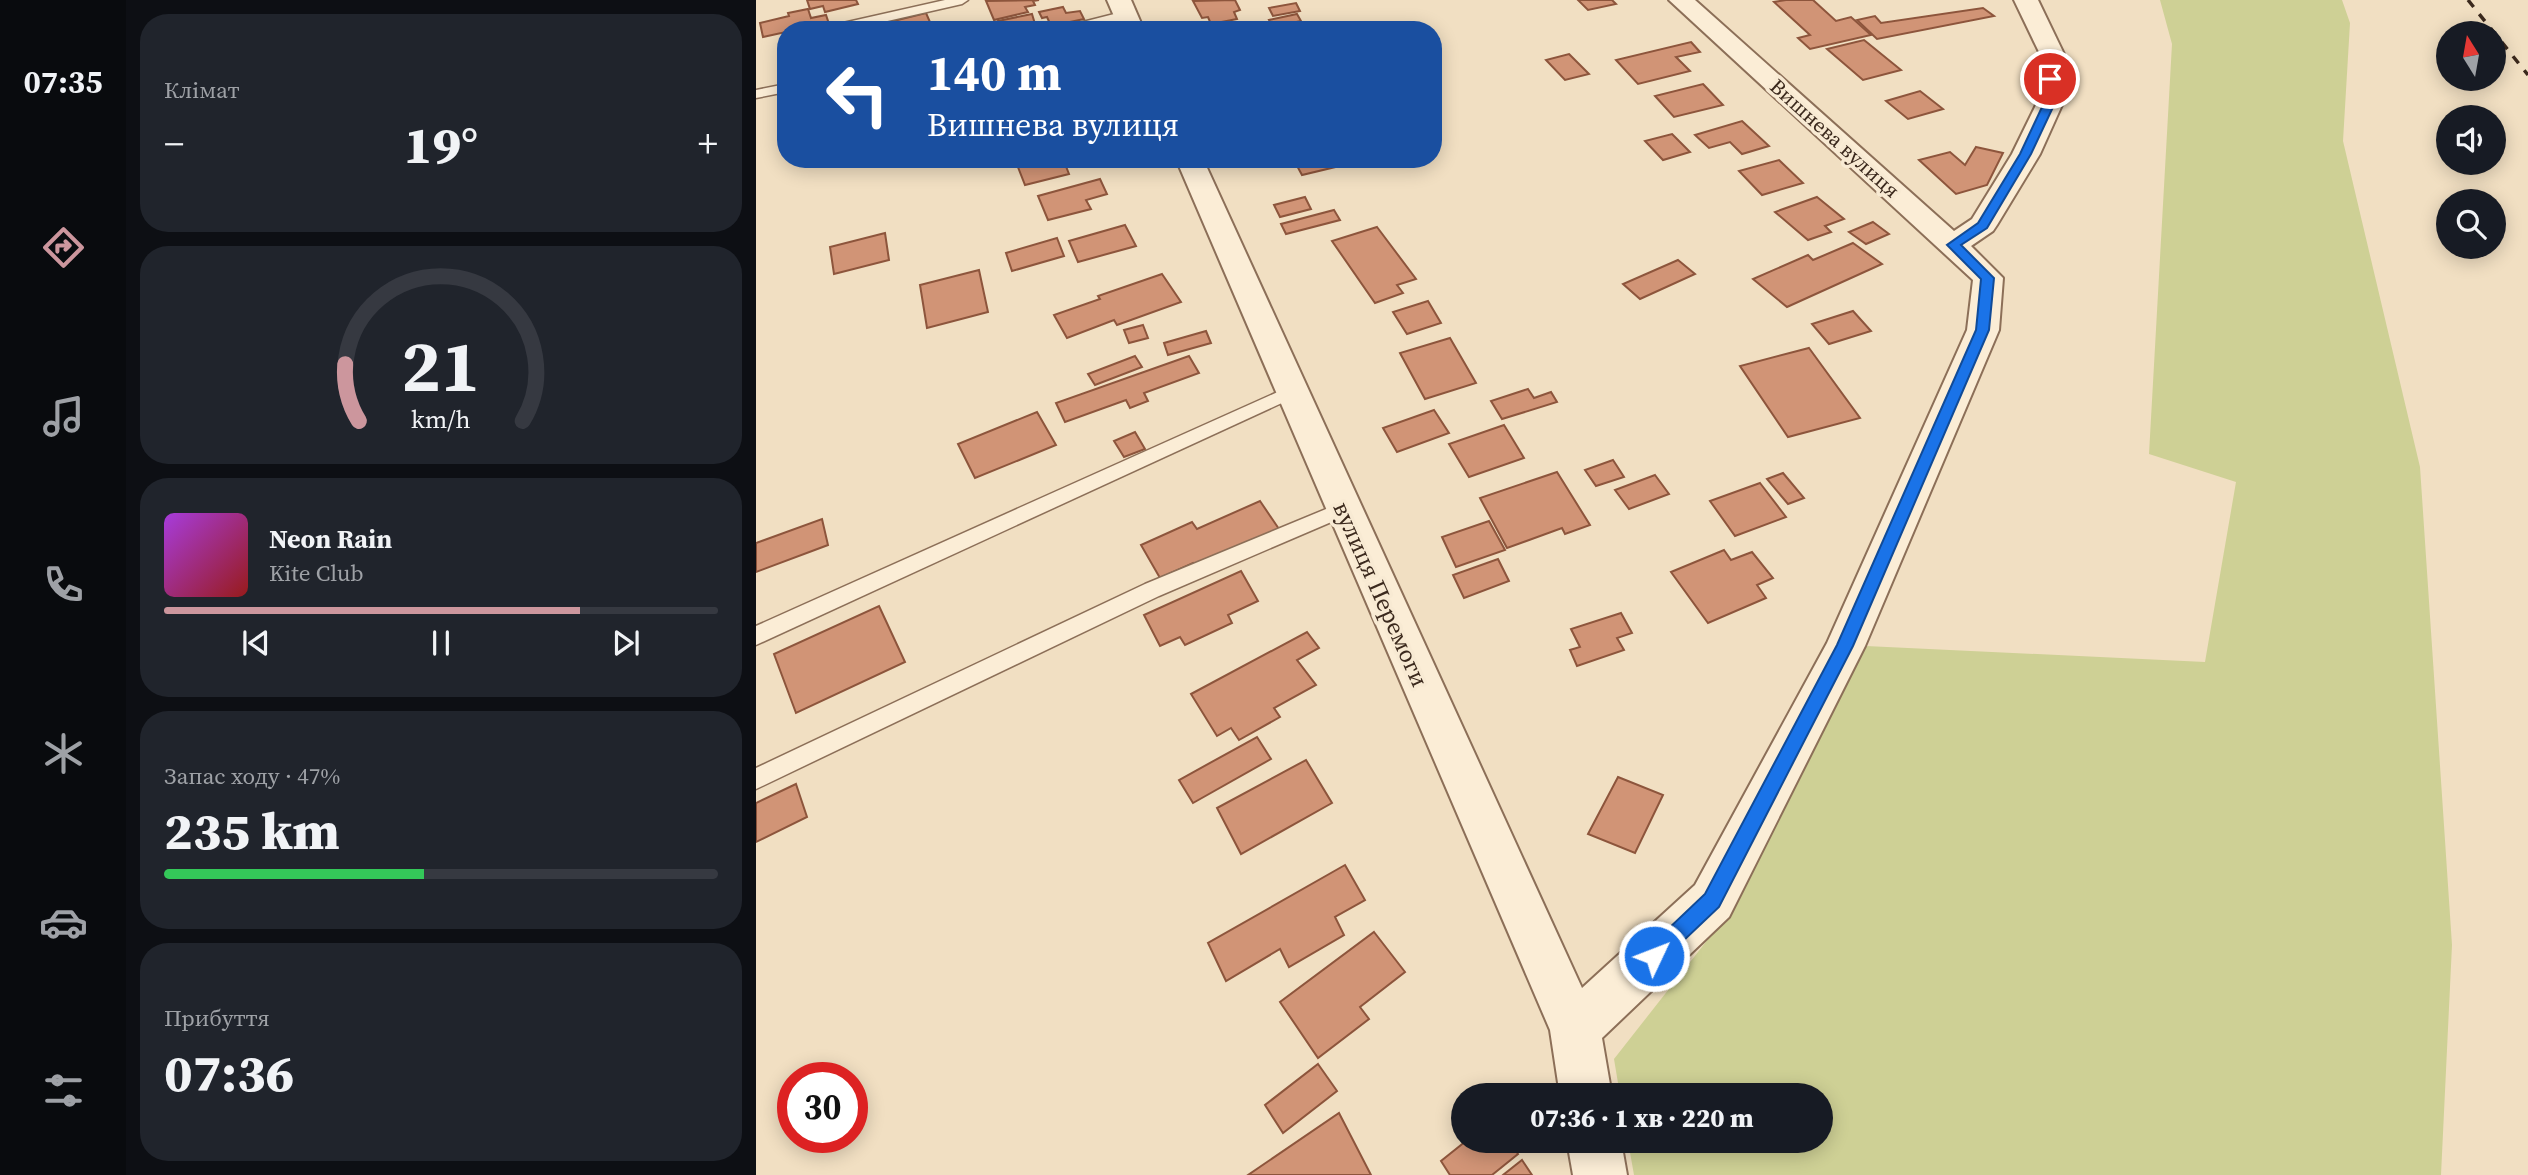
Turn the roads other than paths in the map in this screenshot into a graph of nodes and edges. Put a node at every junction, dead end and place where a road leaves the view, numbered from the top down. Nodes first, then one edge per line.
1 (962, 0) edge
2 (1681, 0) edge
3 (2026, 0) edge
4 (1126, 15) edge
5 (869, 21) edge
6 (1098, 21) edge
7 (777, 90) edge
8 (756, 94) edge
9 (1193, 168) edge
10 (1953, 245) junction
11 (1291, 392) junction
12 (1343, 509) junction
13 (756, 636) edge
14 (756, 779) edge
15 (1575, 1029) junction
16 (1584, 1083) edge
17 (1596, 1153) edge
18 (1600, 1175) edge

1 - 5 lane
2 - 10 street, Вишнева вулиця
3 - 10 street
4 - 6 lane
7 - 8 lane
9 - 11 street, вулиця Перемоги
10 - 15 street, Вишнева вулиця
11 - 12 street, вулиця Перемоги
11 - 13 lane
12 - 14 lane
12 - 15 street, вулиця Перемоги
15 - 16 street, вулиця Перемоги
17 - 18 street

